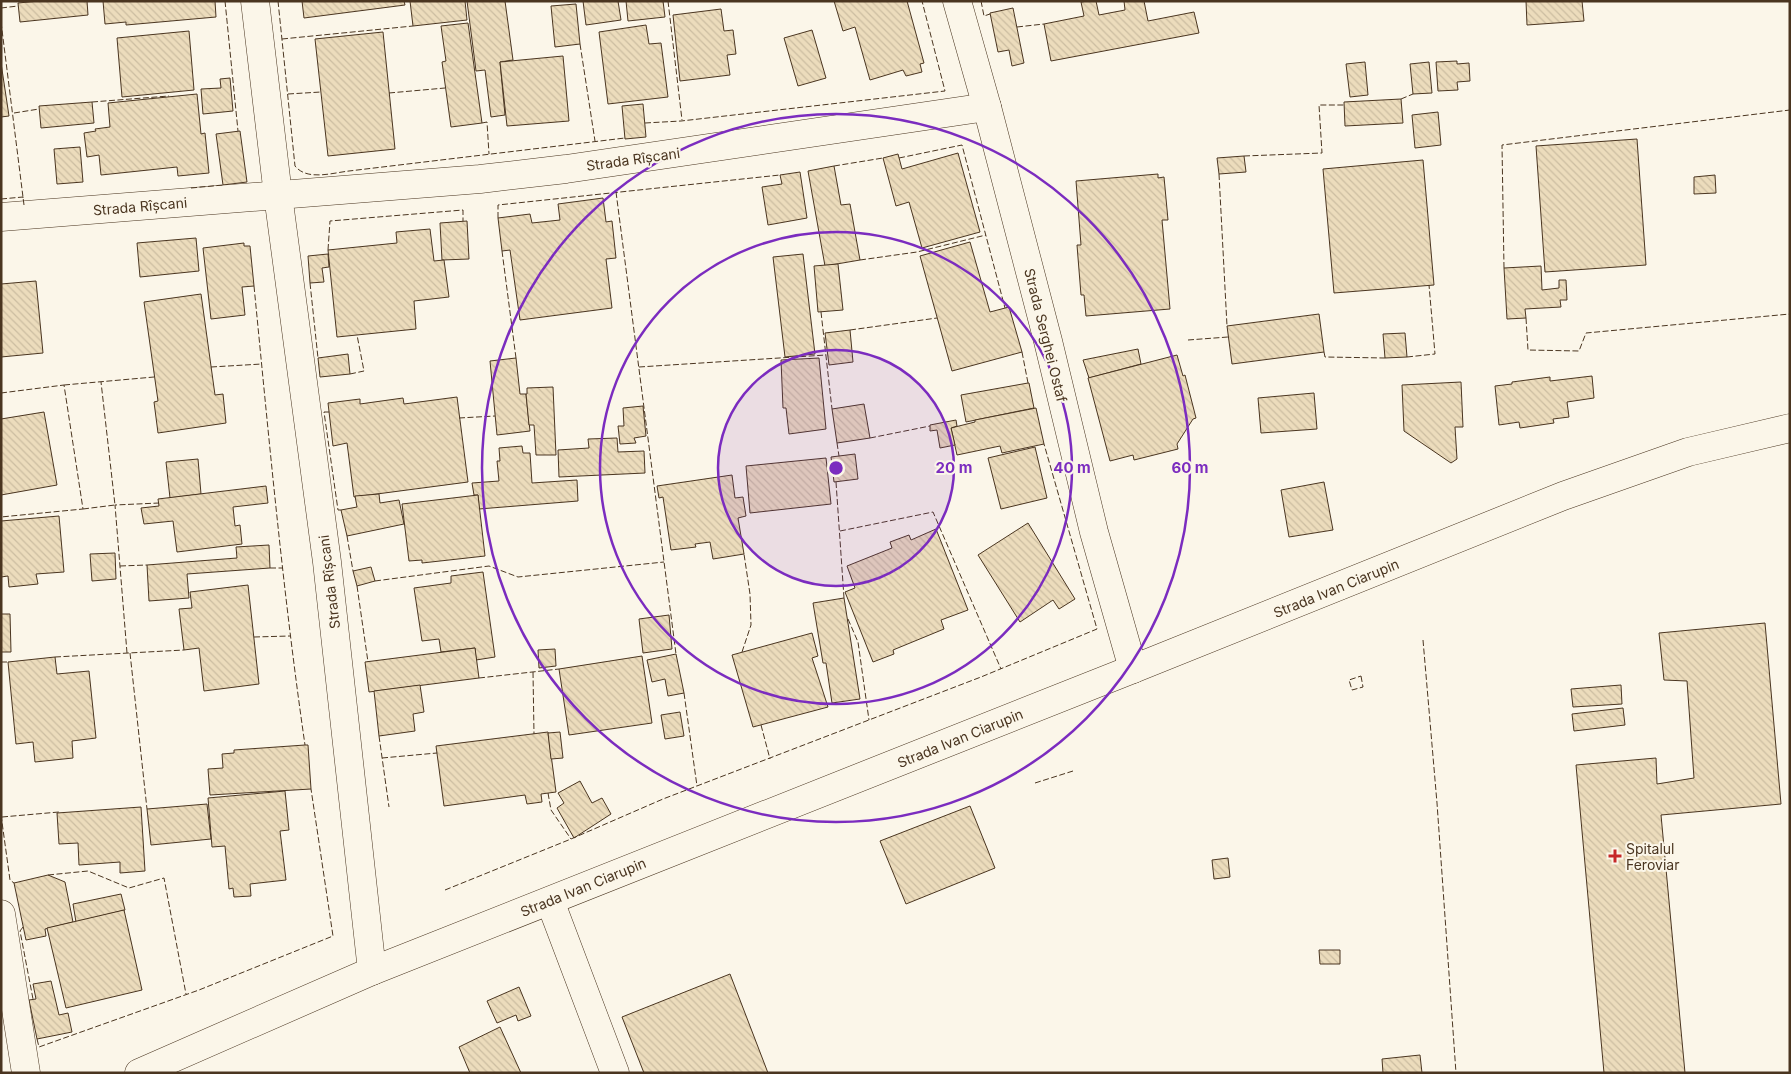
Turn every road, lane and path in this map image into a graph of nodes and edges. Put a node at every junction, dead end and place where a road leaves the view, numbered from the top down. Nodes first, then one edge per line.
1 (255, 1) edge
2 (957, 1) edge
3 (987, 107) junction
4 (278, 195) junction
5 (1, 217) edge
6 (1790, 428) edge
7 (1133, 669) junction
8 (550, 901) junction
9 (1, 914) edge
10 (372, 971) junction
11 (26, 1073) edge
12 (139, 1073) edge
13 (615, 1073) edge

1 - 4 street, Strada Rîșcani
2 - 3 street, Strada Serghei Ostaf
3 - 4 street, Strada Rîșcani
3 - 7 street, Strada Serghei Ostaf
4 - 5 street, Strada Rîșcani
4 - 10 street, Strada Rîșcani
6 - 7 street, Strada Ivan Ciarupin
7 - 8 street, Strada Ivan Ciarupin
8 - 10 street, Strada Ivan Ciarupin
8 - 13 street
9 - 11 street
10 - 12 street, Strada Ivan Ciarupin

